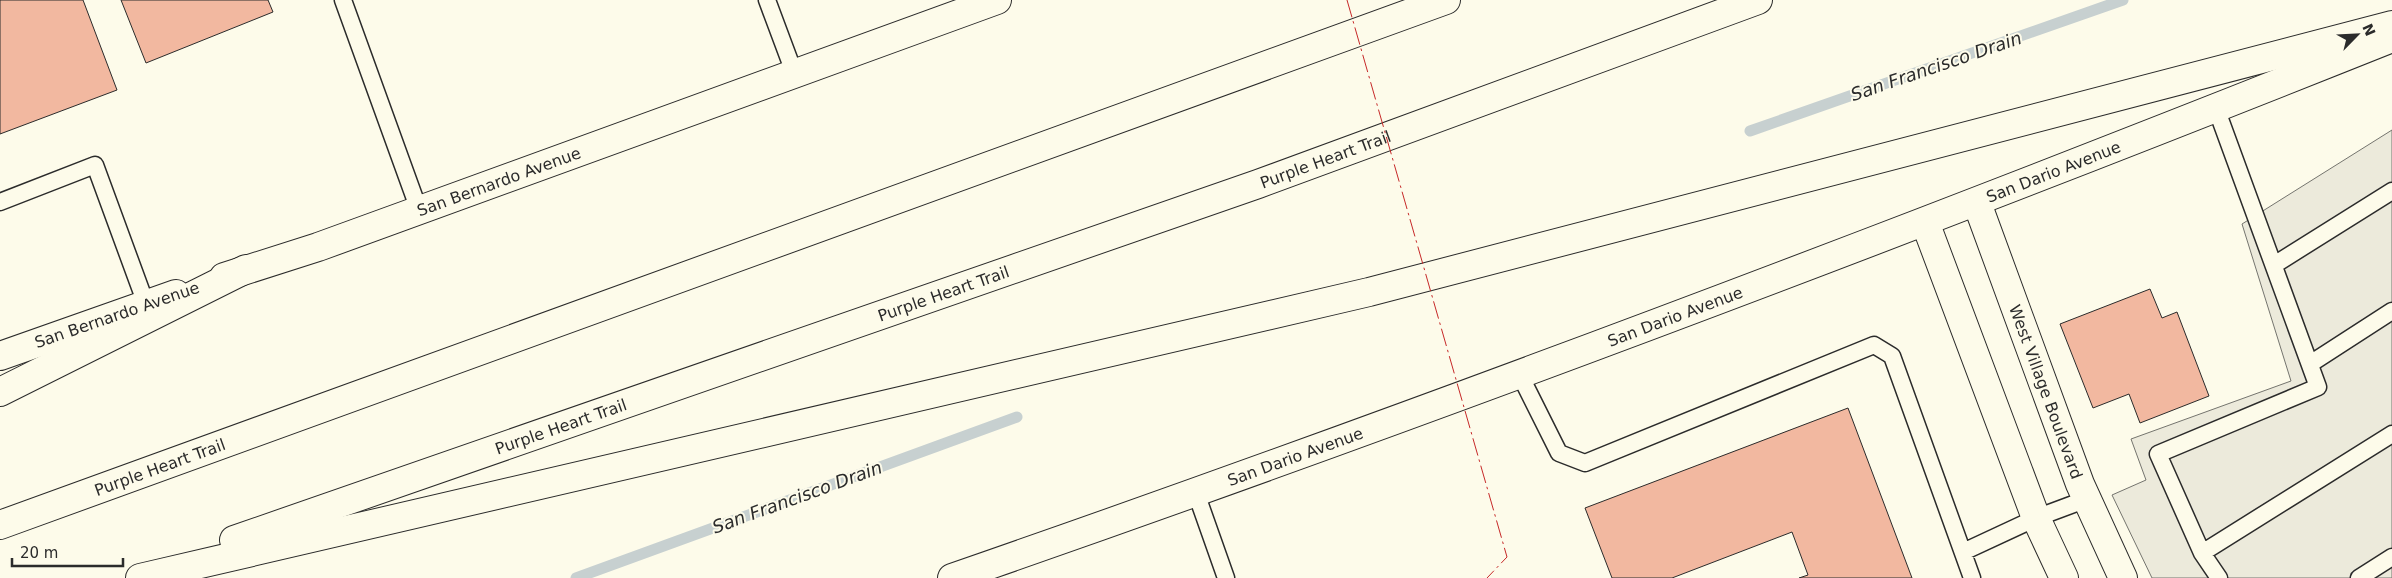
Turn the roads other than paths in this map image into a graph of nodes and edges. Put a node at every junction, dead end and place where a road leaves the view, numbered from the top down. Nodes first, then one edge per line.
1 (343, 0) edge
2 (767, 0) edge
3 (997, 0) edge
4 (1446, 0) edge
5 (1758, 0) edge
6 (2392, 25) edge
7 (2392, 38) edge
8 (795, 75) junction
9 (2216, 108) junction
10 (2392, 191) edge
11 (0, 202) edge
12 (1977, 203) junction
13 (419, 210) junction
14 (1925, 222) junction
15 (2274, 265) junction
16 (246, 269) junction
17 (146, 304) junction
18 (2392, 311) edge
19 (0, 356) edge
20 (2310, 364) junction
21 (1519, 373) junction
22 (0, 392) edge
23 (2392, 434) edge
24 (1196, 493) junction
25 (2087, 499) junction
26 (2036, 518) junction
27 (0, 524) edge
28 (1963, 552) junction
29 (2202, 554) junction
30 (2392, 558) edge
31 (127, 578) edge
32 (140, 578) edge
33 (952, 578) edge
34 (1226, 578) edge
35 (1972, 578) edge
36 (2064, 578) edge
37 (2123, 578) edge
38 (2219, 578) edge
39 (2359, 578) edge

1 - 13 lane
2 - 8 lane
3 - 8 main road, San Bernardo Avenue
4 - 27 main road, Purple Heart Trail
5 - 31 main road, Purple Heart Trail
6 - 32 main road
7 - 9 main road, San Dario Avenue
8 - 13 main road, San Bernardo Avenue
9 - 12 main road, San Dario Avenue
9 - 15 lane
10 - 15 lane
11 - 17 lane
12 - 14 main road, San Dario Avenue
12 - 25 main road, West Village Boulevard
13 - 16 main road, San Bernardo Avenue
14 - 21 main road, San Dario Avenue
14 - 26 main road
15 - 20 lane
16 - 17 main road, San Bernardo Avenue
16 - 22 main road
17 - 19 main road, San Bernardo Avenue
18 - 20 lane
20 - 29 lane
21 - 24 main road, San Dario Avenue
21 - 28 lane
23 - 29 lane
24 - 33 main road, San Dario Avenue
24 - 34 lane
25 - 26 lane
25 - 37 main road, West Village Boulevard
26 - 28 lane
26 - 36 main road
28 - 35 lane
29 - 38 lane
30 - 39 lane

